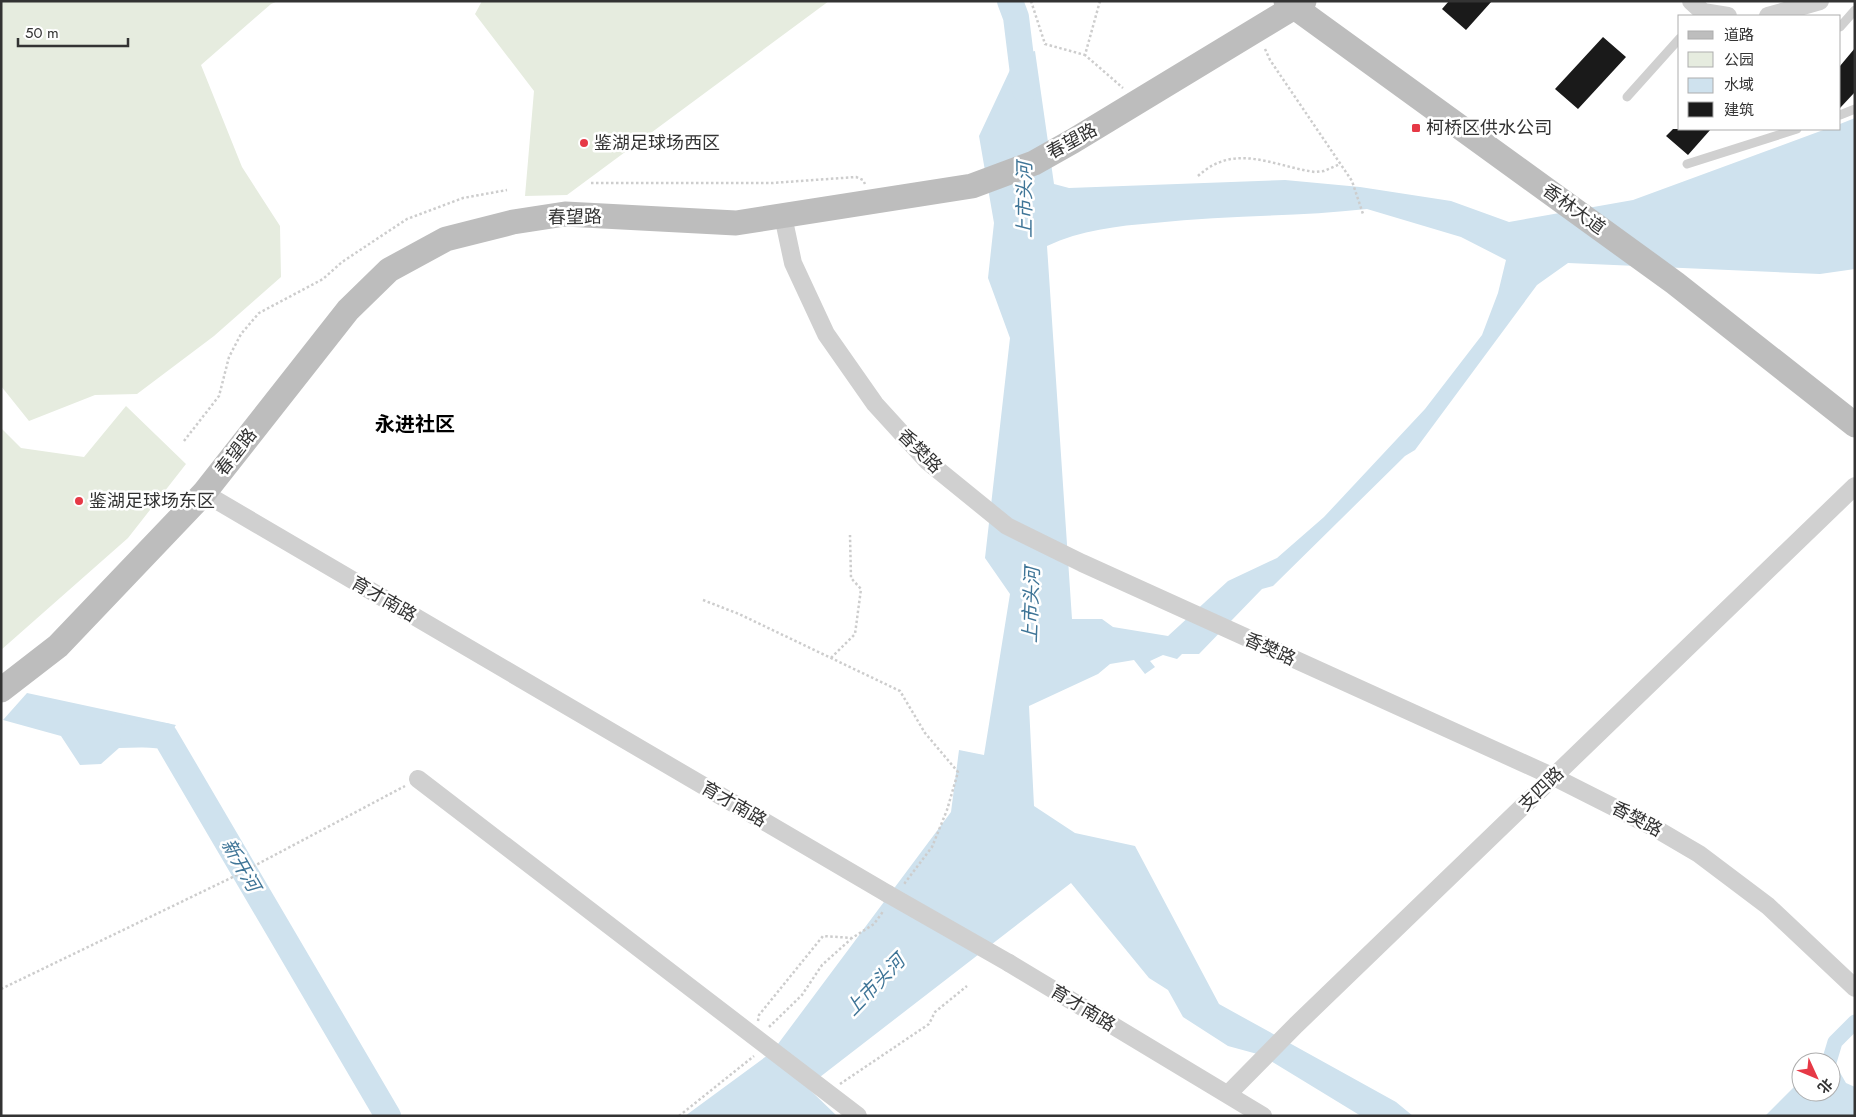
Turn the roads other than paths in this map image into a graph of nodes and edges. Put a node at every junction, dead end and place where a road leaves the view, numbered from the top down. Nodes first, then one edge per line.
1 (1820, 1) edge
2 (1295, 3) edge
3 (1698, 10) edge
4 (1855, 10) edge
5 (1723, 15) edge
6 (1771, 15) edge
7 (1841, 26) edge
8 (1678, 40) edge
9 (1627, 97) dead end
10 (1855, 109) edge
11 (1841, 115) edge
12 (1794, 130) edge
13 (1687, 164) dead end
14 (783, 216) junction
15 (1855, 425) edge
16 (1855, 486) edge
17 (204, 493) junction
18 (1, 690) edge
19 (1554, 777) junction
20 (418, 779) road end
21 (1855, 988) edge
22 (1228, 1094) junction
23 (858, 1116) edge
24 (1263, 1116) edge

1 - 6 street
2 - 14 street, 春望路
2 - 15 street, 香林大道
3 - 5 street
4 - 7 lane
8 - 9 lane
10 - 11 lane
12 - 13 lane
14 - 17 street, 春望路
14 - 19 street, 香樊路
16 - 19 street, 支四路
17 - 18 street, 春望路
17 - 22 street, 育才南路, bridge
19 - 21 street, 香樊路
19 - 22 street, 支四路
20 - 23 street
22 - 24 street, 育才南路

